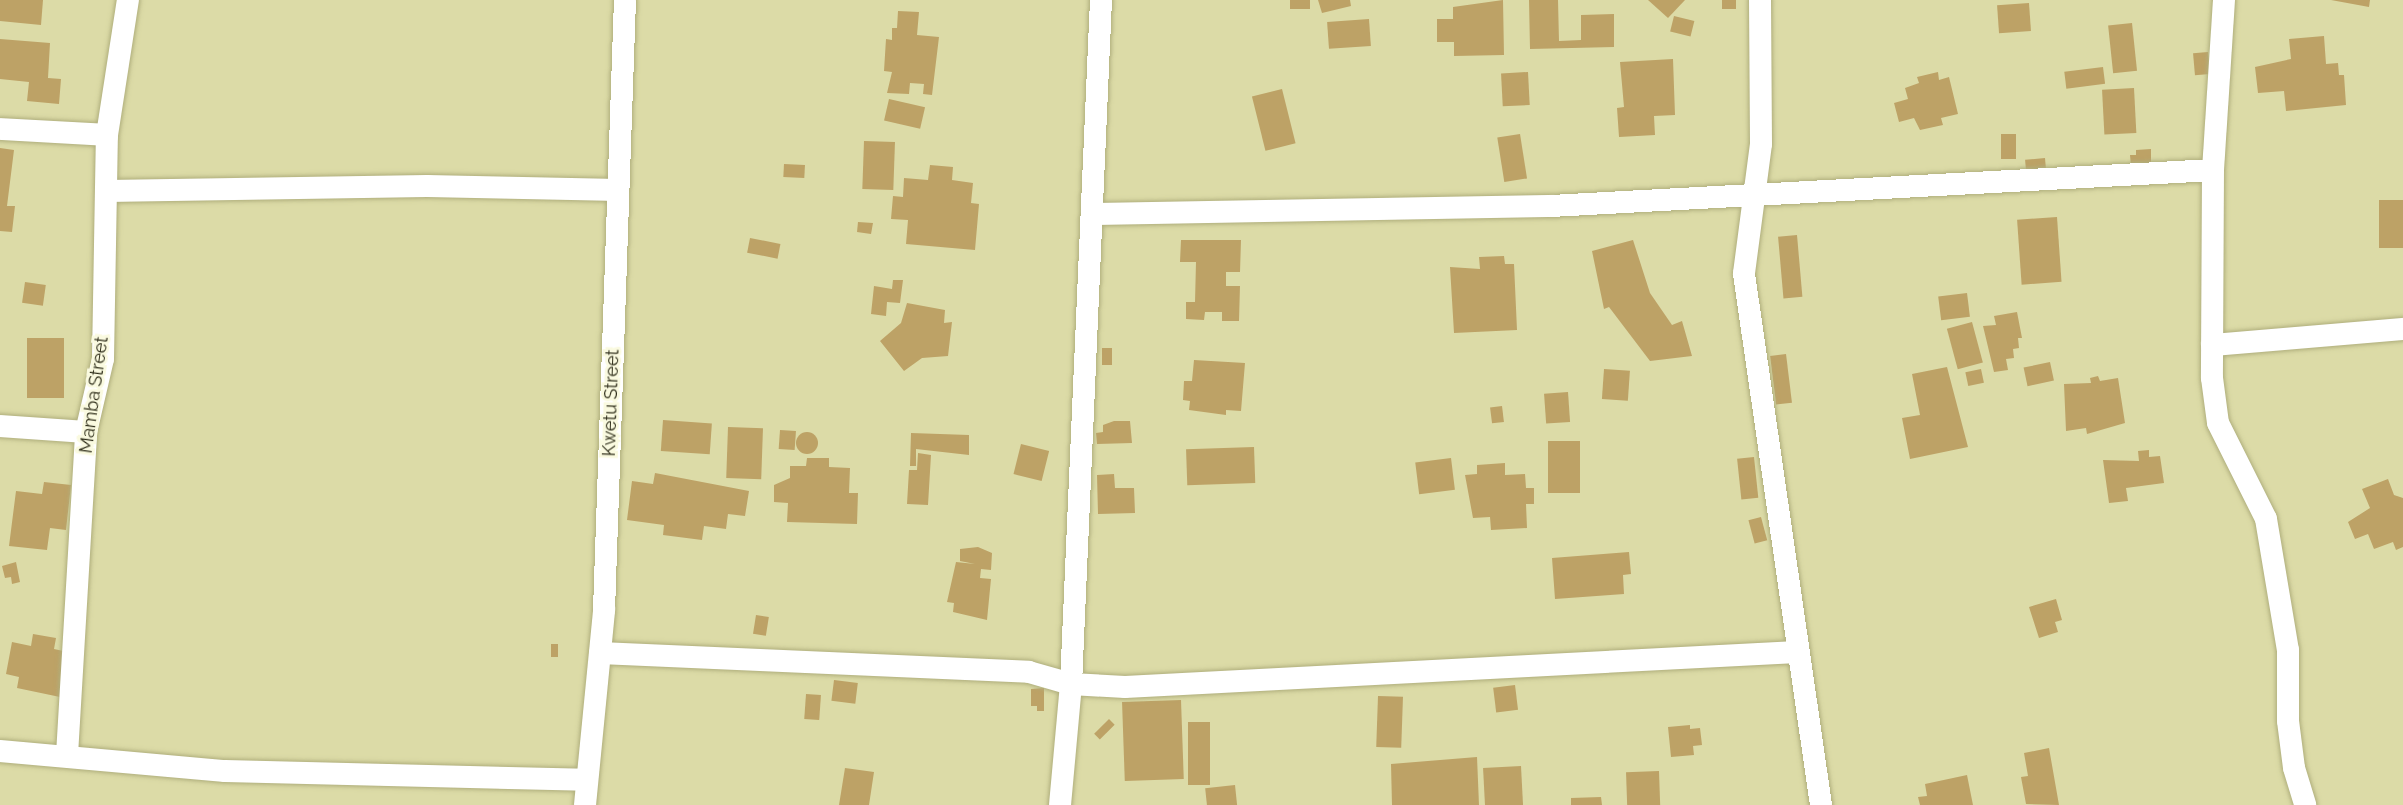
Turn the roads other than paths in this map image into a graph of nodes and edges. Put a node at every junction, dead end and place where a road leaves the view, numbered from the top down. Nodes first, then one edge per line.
1 (128, 0) edge
2 (625, 0) edge
3 (1101, 0) edge
4 (1760, 0) edge
5 (2224, 0) edge
6 (0, 129) edge
7 (107, 135) junction
8 (2213, 170) junction
9 (618, 190) junction
10 (107, 191) junction
11 (1754, 195) junction
12 (1092, 214) junction
13 (2403, 329) edge
14 (2212, 345) junction
15 (0, 426) edge
16 (86, 432) junction
17 (1797, 652) junction
18 (600, 653) junction
19 (1071, 684) junction
20 (0, 751) edge
21 (67, 755) junction
22 (585, 780) junction
23 (585, 805) edge
24 (1060, 805) edge
25 (1821, 805) edge
26 (2305, 805) edge

1 - 7 street, Mamba Street
2 - 9 street, Kwetu Street
3 - 12 street
4 - 11 street
5 - 8 street
6 - 7 street
7 - 10 street, Mamba Street
8 - 11 street
8 - 14 street
9 - 10 street
9 - 18 street, Kwetu Street
10 - 16 street, Mamba Street
11 - 12 street
11 - 17 street
12 - 19 street
13 - 14 street
14 - 26 street
15 - 16 street
16 - 21 street, Mamba Street
17 - 19 street
17 - 25 street
18 - 19 street
18 - 22 street, Kwetu Street
19 - 24 street
20 - 21 street
21 - 22 street
22 - 23 street, Kwetu Street

